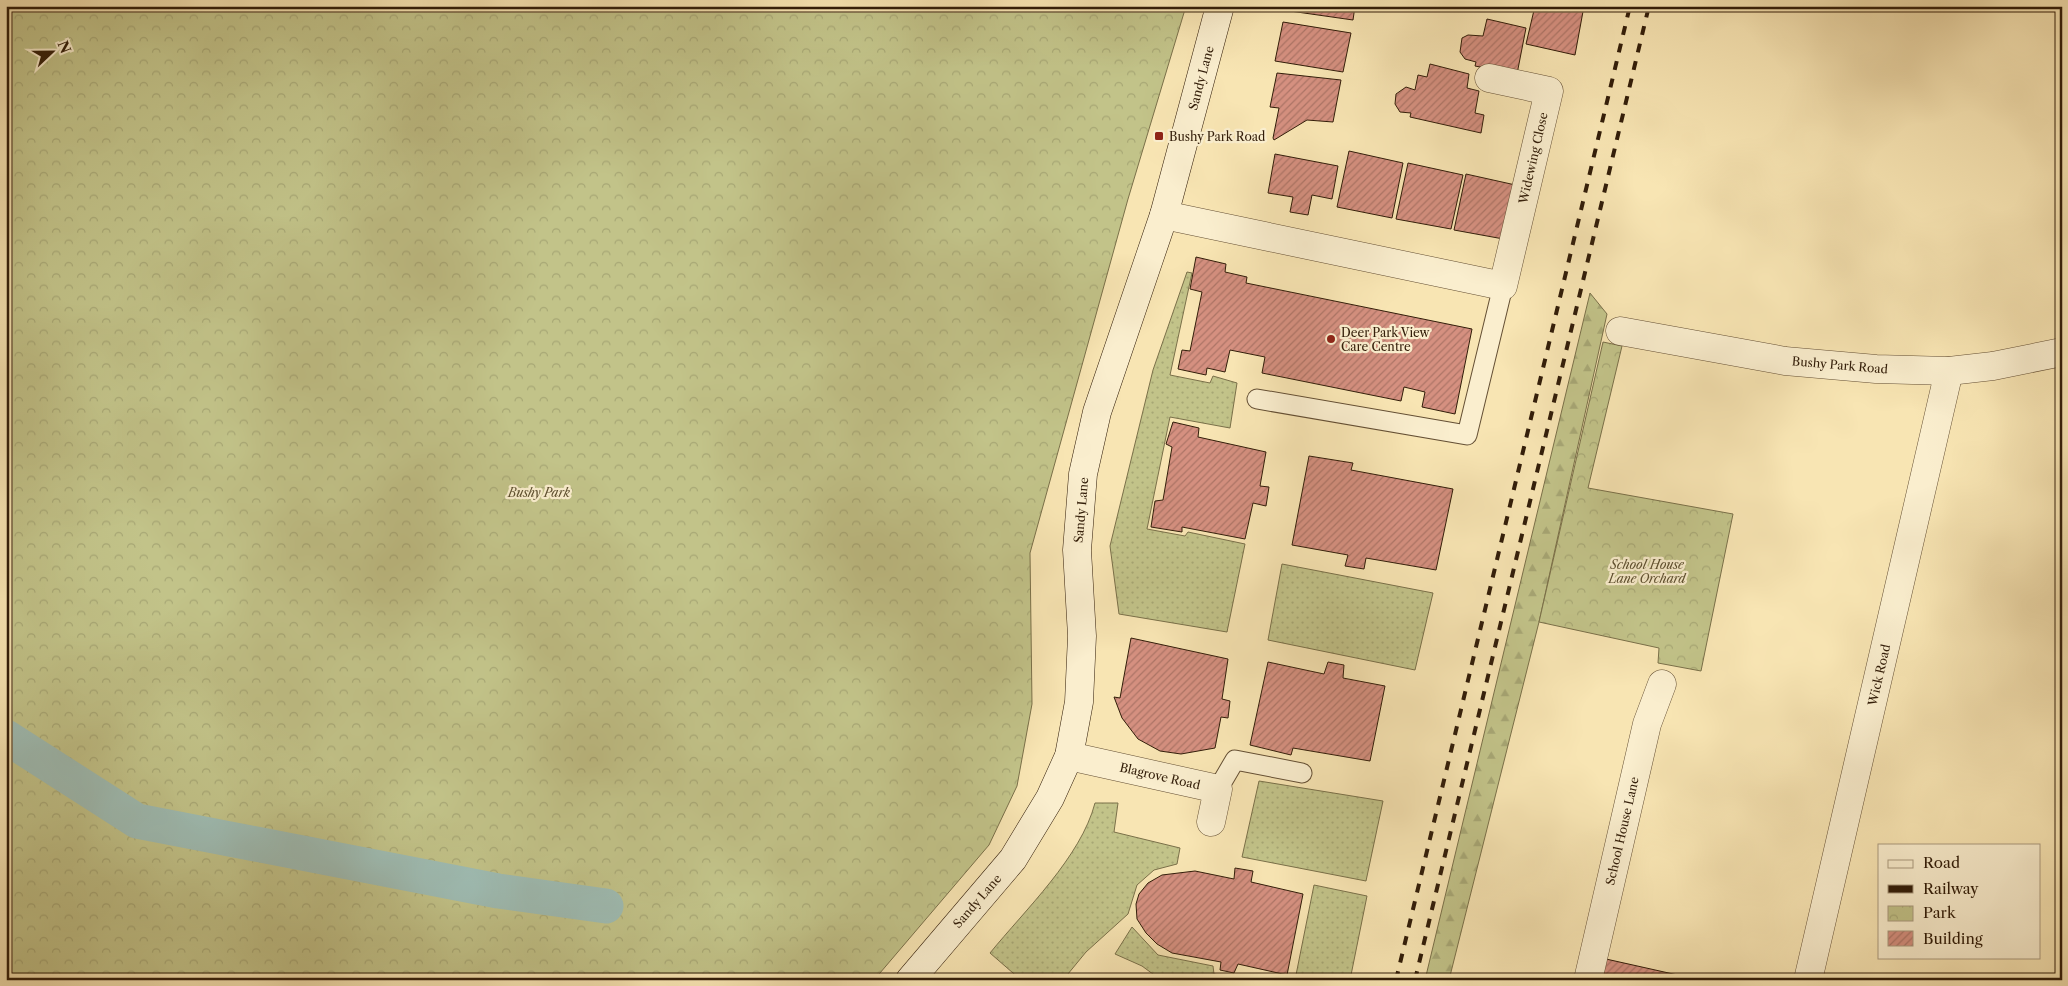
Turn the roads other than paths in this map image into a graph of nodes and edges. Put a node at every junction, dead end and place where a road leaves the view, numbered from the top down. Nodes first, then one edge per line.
1 (1220, 6) edge
2 (1489, 78) dead end
3 (1164, 214) junction
4 (1503, 286) junction
5 (1620, 331) dead end
6 (2062, 352) edge
7 (1949, 371) junction
8 (1257, 399) dead end
9 (1662, 684) dead end
10 (1069, 756) junction
11 (1302, 773) dead end
12 (1218, 789) junction
13 (1211, 822) dead end
14 (910, 980) edge
15 (1588, 980) edge
16 (1808, 980) edge

1 - 3 street, Sandy Lane
2 - 4 street, Widewing Close
3 - 4 street
3 - 10 street, Sandy Lane
4 - 8 lane
5 - 7 street, Bushy Park Road
6 - 7 street, Bushy Park Road
7 - 16 street, Wick Road
9 - 15 street, School House Lane
10 - 12 street, Blagrove Road
10 - 14 street, Sandy Lane
11 - 12 lane
12 - 13 street, Blagrove Road

